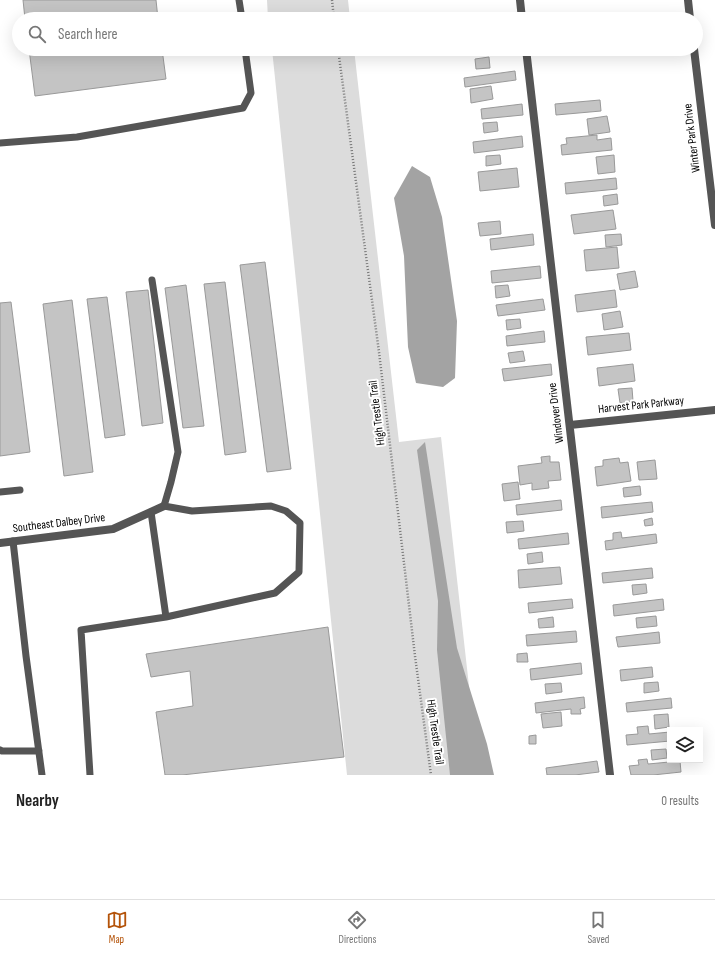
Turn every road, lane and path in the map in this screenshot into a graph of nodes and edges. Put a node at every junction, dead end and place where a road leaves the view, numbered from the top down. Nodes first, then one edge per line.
1 (239, 0) edge
2 (332, 0) edge
3 (520, 0) edge
4 (688, 0) edge
5 (241, 12) edge
6 (333, 12) edge
7 (521, 12) edge
8 (689, 12) edge
9 (247, 56) edge
10 (339, 56) edge
11 (527, 56) edge
12 (695, 56) edge
13 (0, 143) edge
14 (715, 225) edge
15 (152, 280) dead end
16 (715, 410) edge
17 (570, 425) junction
18 (20, 490) dead end
19 (0, 492) edge
20 (164, 506) junction
21 (151, 512) junction
22 (13, 541) junction
23 (0, 543) edge
24 (166, 617) junction
25 (0, 750) edge
26 (39, 750) junction
27 (42, 775) edge
28 (90, 775) edge
29 (431, 775) edge
30 (610, 775) edge

1 - 5 lane
2 - 6 path
3 - 7 street
4 - 8 street
9 - 13 lane
10 - 29 path, High Trestle Trail
11 - 17 street, Windover Drive
12 - 14 street, Winter Park Drive
15 - 20 lane
16 - 17 street, Harvest Park Parkway
17 - 30 street, Windover Drive
18 - 19 lane
20 - 21 street, Southeast Dalbey Drive
20 - 24 lane
21 - 22 street, Southeast Dalbey Drive
21 - 24 lane
22 - 23 street, Southeast Dalbey Drive
22 - 26 lane
24 - 28 lane
25 - 26 lane
26 - 27 lane

